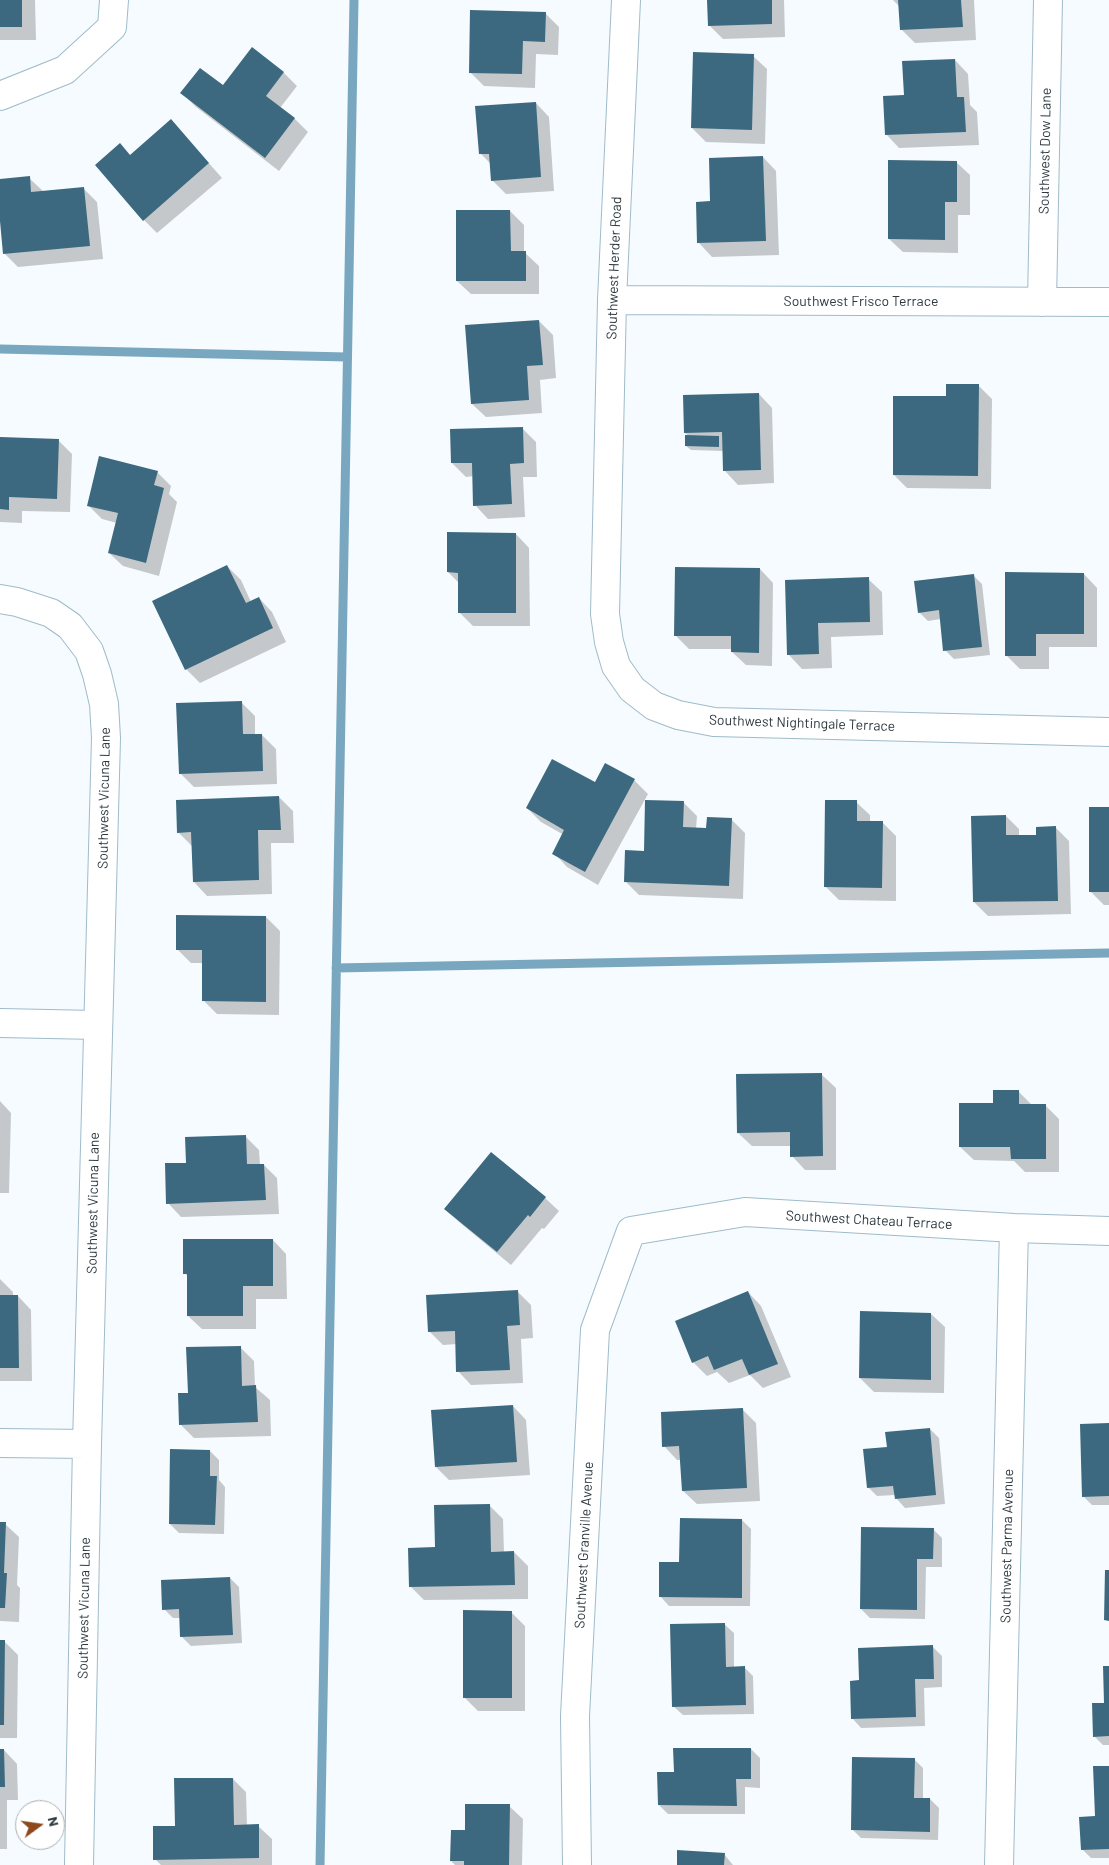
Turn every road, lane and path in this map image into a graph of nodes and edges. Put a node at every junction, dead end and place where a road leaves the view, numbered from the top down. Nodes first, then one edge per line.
1 (114, 0) edge
2 (626, 0) edge
3 (1048, 0) edge
4 (0, 96) edge
5 (612, 300) junction
6 (1042, 302) junction
7 (1109, 302) edge
8 (606, 536) joint
9 (0, 599) edge
10 (1109, 732) edge
11 (0, 1023) edge
12 (97, 1025) junction
13 (1014, 1228) junction
14 (631, 1231) joint
15 (1109, 1231) edge
16 (0, 1443) edge
17 (87, 1444) junction
18 (79, 1865) edge
19 (577, 1865) edge
20 (999, 1865) edge

1 - 4 street
2 - 5 street, Southwest Herder Road
3 - 6 street, Southwest Dow Lane
5 - 6 street, Southwest Frisco Terrace
5 - 8 street, Southwest Herder Road
6 - 7 street, Southwest Frisco Terrace
8 - 10 street, Southwest Nightingale Terrace
9 - 12 street, Southwest Vicuna Lane
11 - 12 street
12 - 17 street, Southwest Vicuna Lane
13 - 14 street, Southwest Chateau Terrace
13 - 15 street, Southwest Chateau Terrace
13 - 20 street, Southwest Parma Avenue
14 - 19 street, Southwest Granville Avenue
16 - 17 street
17 - 18 street, Southwest Vicuna Lane

